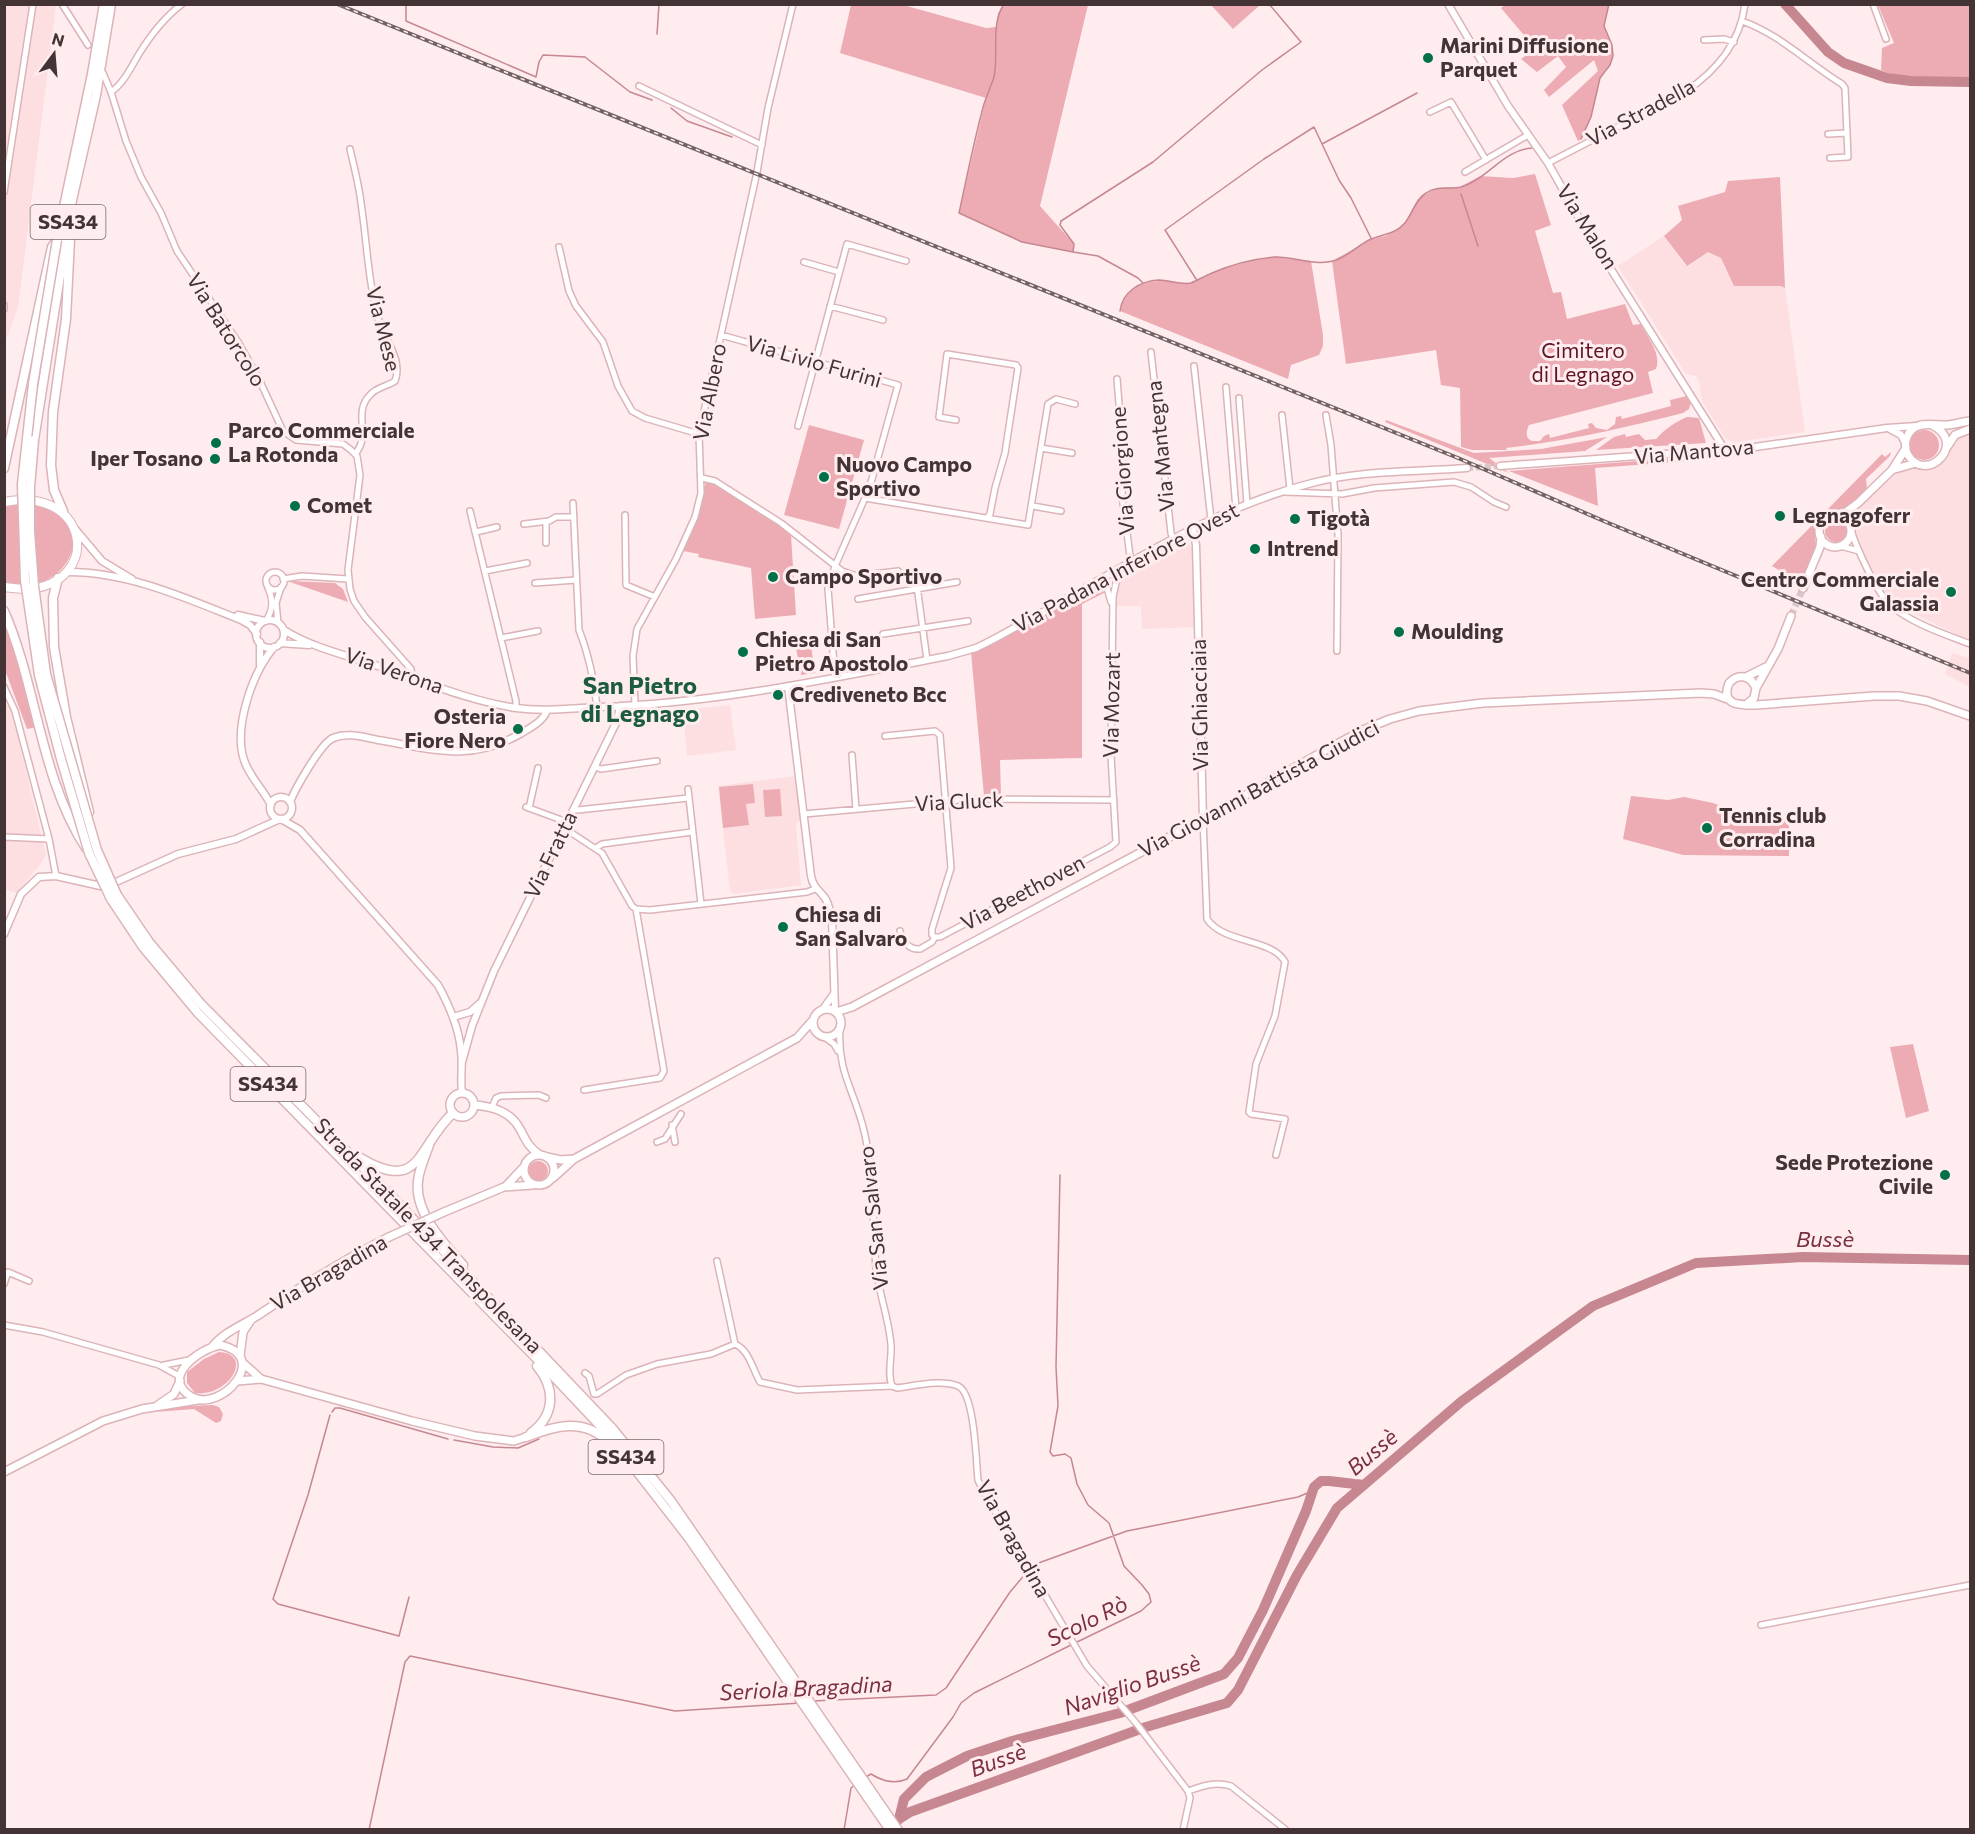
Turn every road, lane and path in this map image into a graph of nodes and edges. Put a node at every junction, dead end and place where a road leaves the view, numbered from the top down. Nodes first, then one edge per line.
1 (33, 4) edge
2 (62, 4) edge
3 (68, 4) edge
4 (104, 4) edge
5 (111, 4) edge
6 (182, 4) edge
7 (793, 4) edge
8 (1448, 4) edge
9 (1744, 4) edge
10 (1873, 4) edge
11 (1742, 21) junction
12 (75, 23) junction
13 (1886, 39) dead end
14 (1704, 40) dead end
15 (1734, 42) junction
16 (88, 45) dead end
17 (103, 73) dead end
18 (639, 86) dead end
19 (111, 92) junction
20 (1430, 112) dead end
21 (1847, 133) junction
22 (1828, 134) dead end
23 (1528, 135) junction
24 (762, 145) junction
25 (350, 149) dead end
26 (1830, 158) dead end
27 (1486, 160) junction
28 (1548, 163) junction
29 (1465, 172) dead end
30 (4, 192) edge
31 (72, 200) junction
32 (57, 240) junction
33 (559, 248) dead end
34 (906, 261) dead end
35 (804, 262) dead end
36 (839, 272) junction
37 (830, 306) junction
38 (883, 320) dead end
39 (721, 335) junction
40 (1151, 352) dead end
41 (816, 362) junction
42 (1194, 366) dead end
43 (1117, 379) dead end
44 (1226, 387) dead end
45 (1239, 398) dead end
46 (1075, 404) dead end
47 (1282, 415) dead end
48 (1326, 415) dead end
49 (956, 420) dead end
50 (1971, 421) edge
51 (1932, 425) junction
52 (798, 426) dead end
53 (1917, 426) junction
54 (1887, 428) junction
55 (1971, 429) edge
56 (699, 434) junction
57 (1905, 446) junction
58 (1947, 447) junction
59 (1041, 448) junction
60 (1725, 450) junction
61 (1071, 453) dead end
62 (355, 454) junction
63 (1916, 463) junction
64 (1500, 466) tunnel mouth
65 (4, 468) edge
66 (1467, 468) tunnel mouth
67 (1893, 470) junction
68 (702, 478) junction
69 (1334, 478) junction
70 (1290, 489) junction
71 (1281, 492) junction
72 (1334, 495) junction
73 (865, 498) junction
74 (4, 502) edge
75 (573, 503) dead end
76 (1858, 503) junction
77 (1247, 504) junction
78 (1033, 506) junction
79 (1506, 507) dead end
80 (1236, 509) junction
81 (470, 511) dead end
82 (1061, 511) dead end
83 (63, 512) junction
84 (625, 515) dead end
85 (1831, 515) junction
86 (574, 517) junction
87 (988, 517) junction
88 (1211, 520) junction
89 (546, 522) junction
90 (524, 524) dead end
91 (497, 527) dead end
92 (1850, 527) junction
93 (75, 529) junction
94 (1193, 529) junction
95 (476, 532) junction
96 (1821, 536) junction
97 (1173, 539) junction
98 (546, 543) dead end
99 (1837, 546) junction
100 (1859, 551) junction
101 (1815, 560) junction
102 (527, 563) dead end
103 (1131, 563) junction
104 (835, 566) junction
105 (1119, 569) junction
106 (915, 570) dead end
107 (485, 571) junction
108 (898, 571) dead end
109 (62, 575) junction
110 (1104, 578) junction
111 (283, 579) junction
112 (348, 579) junction
113 (576, 580) junction
114 (957, 582) dead end
115 (535, 583) dead end
116 (143, 584) junction
117 (4, 587) edge
118 (268, 587) junction
119 (281, 587) junction
120 (1803, 588) tunnel mouth
121 (917, 589) junction
122 (655, 597) junction
123 (858, 599) dead end
124 (208, 607) junction
125 (1113, 610) junction
126 (4, 611) edge
127 (1791, 616) tunnel mouth
128 (265, 621) junction
129 (968, 621) dead end
130 (278, 623) junction
131 (922, 627) junction
132 (284, 630) junction
133 (538, 631) dead end
134 (257, 634) junction
135 (883, 634) dead end
136 (501, 638) junction
137 (260, 642) junction
138 (1971, 644) edge
139 (277, 645) junction
140 (320, 646) junction
141 (1337, 651) dead end
142 (927, 660) junction
143 (1768, 665) junction
144 (259, 671) junction
145 (412, 677) junction
146 (835, 677) junction
147 (1746, 677) junction
148 (1729, 683) junction
149 (788, 686) junction
150 (4, 687) edge
151 (1756, 689) junction
152 (1701, 693) junction
153 (1730, 700) junction
154 (1773, 702) junction
155 (635, 705) junction
156 (1746, 705) junction
157 (620, 706) junction
158 (597, 707) junction
159 (516, 708) junction
160 (4, 709) edge
161 (547, 710) junction
162 (15, 711) junction
163 (1971, 716) edge
164 (885, 736) dead end
165 (852, 755) dead end
166 (657, 761) dead end
167 (595, 767) junction
168 (538, 768) dead end
169 (263, 789) junction
170 (688, 789) dead end
171 (278, 798) junction
172 (688, 798) junction
173 (1114, 800) junction
174 (945, 801) junction
175 (289, 803) junction
176 (271, 807) junction
177 (574, 809) junction
178 (856, 809) junction
179 (804, 814) junction
180 (281, 819) junction
181 (1203, 819) junction
182 (89, 825) junction
183 (565, 825) junction
184 (261, 828) junction
185 (300, 830) junction
186 (692, 832) junction
187 (4, 837) edge
188 (50, 839) junction
189 (596, 848) junction
190 (89, 854) junction
191 (56, 876) junction
192 (815, 889) junction
193 (114, 897) junction
194 (701, 904) junction
195 (636, 909) junction
196 (900, 931) dead end
197 (4, 933) edge
198 (935, 937) junction
199 (834, 992) junction
200 (481, 1003) junction
201 (852, 1008) junction
202 (823, 1010) junction
203 (835, 1012) junction
204 (466, 1014) junction
205 (453, 1017) junction
206 (813, 1020) junction
207 (472, 1026) junction
208 (840, 1027) junction
209 (822, 1036) junction
210 (797, 1038) junction
211 (839, 1053) junction
212 (462, 1062) junction
213 (584, 1090) dead end
214 (462, 1093) junction
215 (546, 1098) dead end
216 (475, 1105) junction
217 (492, 1107) junction
218 (453, 1113) junction
219 (681, 1114) dead end
220 (672, 1125) junction
221 (336, 1139) junction
222 (525, 1141) junction
223 (657, 1142) dead end
224 (675, 1142) dead end
225 (429, 1145) junction
226 (1276, 1155) dead end
227 (543, 1156) junction
228 (574, 1159) junction
229 (524, 1165) junction
230 (553, 1178) junction
231 (533, 1185) junction
232 (504, 1187) junction
233 (717, 1261) dead end
234 (29, 1281) dead end
235 (4, 1284) edge
236 (481, 1302) junction
237 (501, 1312) junction
238 (253, 1318) junction
239 (4, 1325) edge
240 (735, 1344) junction
241 (212, 1347) junction
242 (189, 1360) junction
243 (241, 1360) junction
244 (159, 1365) junction
245 (585, 1373) dead end
246 (179, 1378) junction
247 (261, 1378) junction
248 (237, 1381) junction
249 (892, 1386) junction
250 (198, 1400) junction
251 (156, 1406) junction
252 (526, 1437) junction
253 (4, 1472) edge
254 (664, 1504) junction
255 (1971, 1585) edge
256 (1761, 1625) dead end
257 (790, 1679) junction
258 (1188, 1791) junction
259 (890, 1830) edge
260 (898, 1830) edge
261 (1183, 1830) edge
262 (1286, 1830) edge

1 - 30 street
2 - 12 street
3 - 12 street
4 - 32 highway, Strada Statale 434 Transpolesana / SS434
5 - 31 highway, Strada Statale 434 Transpolesana / SS434
6 - 19 street
7 - 24 street, Via Albero
8 - 23 street, Via Malon
9 - 11 street, Via Stradella
10 - 13 street
11 - 15 street, Via Stradella
11 - 21 street
12 - 16 street
14 - 15 street
15 - 28 street, Via Stradella
17 - 19 street, Via Batorcolo
18 - 24 street
19 - 62 street, Via Batorcolo
20 - 27 street
21 - 22 street
21 - 26 street
23 - 27 street
23 - 28 street, Via Malon
24 - 39 street, Via Albero
25 - 62 street, Via Mese
27 - 29 street
28 - 60 street, Via Malon
31 - 83 highway
31 - 182 highway, Strada Statale 434 Transpolesana / SS434, bridge
32 - 65 highway
32 - 190 highway, Strada Statale 434 Transpolesana / SS434, bridge
33 - 56 street
34 - 36 street
35 - 36 street
36 - 37 street
37 - 38 street
37 - 41 street
39 - 41 street, Via Livio Furini
39 - 56 street, Via Albero
40 - 97 street, Via Mantegna
41 - 52 street
41 - 73 street, Via Livio Furini
42 - 88 street
43 - 103 street, Via Giorgione
44 - 80 street
45 - 77 street
46 - 59 street
47 - 70 street
48 - 69 street
49 - 87 street
50 - 51 main road, Via Mantova
51 - 53 main road, Via Mantova
51 - 58 main road
53 - 54 street, Via Mantova
53 - 57 main road
54 - 57 street
54 - 60 street, Via Mantova
55 - 58 main road
56 - 68 street, Via Albero
57 - 63 main road
57 - 67 main road
58 - 63 main road
59 - 61 street
59 - 78 street
60 - 64 street, Via Mantova
62 - 112 street
63 - 67 main road
66 - 69 street, Via Padana Inferiore Ovest
67 - 76 main road
68 - 104 street
68 - 122 street, Via Albero
69 - 70 street, Via Padana Inferiore Ovest
69 - 72 street
70 - 71 street, Via Padana Inferiore Ovest
71 - 72 street
71 - 77 street, Via Padana Inferiore Ovest
72 - 79 street
72 - 141 street
73 - 87 street
73 - 104 street
74 - 83 main road
75 - 86 street
76 - 85 main road
76 - 92 main road
77 - 80 street, Via Padana Inferiore Ovest
78 - 82 street
78 - 87 street
80 - 88 street, Via Padana Inferiore Ovest
81 - 95 street
83 - 93 main road
84 - 122 street
85 - 92 main road
85 - 96 main road
86 - 89 street
86 - 113 street
88 - 94 street, Via Padana Inferiore Ovest
89 - 90 street
89 - 98 street
91 - 95 street
92 - 99 main road
92 - 100 street
93 - 109 main road
93 - 116 street
94 - 97 street, Via Padana Inferiore Ovest
94 - 181 street, Via Ghiacciaia
95 - 107 street
96 - 99 main road
96 - 101 main road
97 - 103 street, Via Padana Inferiore Ovest
99 - 100 street
99 - 101 main road
100 - 138 street
101 - 120 main road
102 - 107 street
103 - 105 street, Via Padana Inferiore Ovest
104 - 108 street
104 - 146 street
105 - 110 street, Via Padana Inferiore Ovest
105 - 125 street, Via Mozart
106 - 121 street
107 - 136 street
109 - 116 street
109 - 117 main road
109 - 182 highway, bridge
110 - 125 street, Via Mozart
110 - 142 street, Via Padana Inferiore Ovest
111 - 112 street
111 - 118 street
111 - 119 street
112 - 145 street
113 - 115 street
113 - 158 street
114 - 121 street
116 - 124 street
118 - 119 street
118 - 128 street
119 - 130 street
121 - 123 street
121 - 131 street
122 - 155 street, Via Albero
124 - 128 street
124 - 134 street
125 - 173 street, Via Mozart
126 - 190 highway, bridge
127 - 143 main road
128 - 130 street
128 - 134 street
129 - 131 street
130 - 132 street, Via Verona
131 - 135 street
131 - 142 street
132 - 139 street
132 - 140 street, Via Verona
133 - 136 street
134 - 137 street
136 - 159 street
137 - 139 street, Via Verona
137 - 144 street
139 - 140 street, Via Verona
139 - 144 street
140 - 145 street, Via Verona
142 - 146 street, Via Padana Inferiore Ovest
143 - 147 main road, Via Giovanni Battista Giudici
143 - 151 main road
144 - 169 street
145 - 159 street, Via Verona
146 - 149 street, Via Padana Inferiore Ovest
147 - 148 main road, Via Giovanni Battista Giudici
147 - 151 main road
148 - 152 main road, Via Giovanni Battista Giudici
148 - 153 main road
149 - 155 street, Via Verona
149 - 179 street
150 - 162 street
151 - 154 main road
151 - 156 main road
152 - 153 main road, Via Giovanni Battista Giudici
152 - 181 main road, Via Giovanni Battista Giudici
153 - 156 main road, Via Giovanni Battista Giudici
154 - 156 main road, Via Giovanni Battista Giudici
154 - 163 main road, Via Giovanni Battista Giudici
155 - 157 street, Via Verona
157 - 158 street, Via Verona
157 - 167 street, Via Fratta
158 - 161 street, Via Verona
159 - 161 street, Via Verona
160 - 162 street
161 - 175 street
162 - 188 street
164 - 174 street
165 - 178 street
166 - 167 street
167 - 177 street, Via Fratta
168 - 183 street
169 - 171 street
169 - 176 street
170 - 172 street
171 - 175 street
171 - 176 street
172 - 177 street
172 - 186 street
173 - 174 street, Via Gluck
173 - 198 street, Via Beethoven
174 - 178 street, Via Gluck
174 - 198 street
175 - 180 street
175 - 185 street
176 - 180 street
176 - 184 street
177 - 183 street, Via Fratta
178 - 179 street, Via Gluck
179 - 192 street
180 - 184 street
180 - 185 street
181 - 201 main road, Via Giovanni Battista Giudici
181 - 226 street, Via Ghiacciaia
182 - 193 highway, Strada Statale 434 Transpolesana / SS434, bridge
183 - 189 street
183 - 200 street, Via Fratta
184 - 191 street
185 - 205 street
186 - 189 street
186 - 194 street
187 - 188 street
188 - 191 street
189 - 195 street
190 - 193 highway, Strada Statale 434 Transpolesana / SS434, bridge
191 - 197 street
192 - 194 street
192 - 199 street
193 - 221 highway, Strada Statale 434 Transpolesana / SS434
193 - 236 highway, Strada Statale 434 Transpolesana / SS434
194 - 195 street
195 - 213 street
196 - 198 street, Via Beethoven
199 - 202 street
199 - 203 street
200 - 204 street, Via Fratta
200 - 207 street, Via Fratta
201 - 203 main road, Via Giovanni Battista Giudici
201 - 208 main road, Via Giovanni Battista Giudici
202 - 203 main road, Via Giovanni Battista Giudici
202 - 206 main road
203 - 208 main road
204 - 205 street, Via Fratta
204 - 207 street
205 - 212 street
206 - 209 main road
206 - 210 main road
207 - 212 street, Via Fratta
208 - 209 main road
208 - 211 street, Via San Salvaro
209 - 210 main road
209 - 211 street, Via San Salvaro
210 - 228 main road
211 - 249 street, Via San Salvaro
212 - 214 street
214 - 216 main road
214 - 218 main road
215 - 217 street
216 - 217 main road
216 - 218 main road
217 - 222 main road
218 - 225 highway
219 - 220 street
220 - 223 street
220 - 224 street
221 - 225 highway
221 - 237 highway, Strada Statale 434 Transpolesana / SS434
222 - 227 main road
222 - 229 main road
225 - 237 highway
227 - 228 main road
227 - 229 main road
227 - 230 main road
228 - 230 main road
229 - 231 main road
229 - 232 main road, Via Bragadina
230 - 231 main road
231 - 232 main road, Via Bragadina
232 - 238 main road, Via Bragadina, bridge
233 - 240 street, Via Bragadina
234 - 235 street
236 - 252 highway
236 - 254 highway, Strada Statale 434 Transpolesana / SS434
237 - 257 highway, Strada Statale 434 Transpolesana / SS434
238 - 241 main road, Via Bragadina
238 - 243 main road, Via Bragadina
239 - 244 street
240 - 245 street
240 - 249 street, Via Bragadina
241 - 242 main road
241 - 243 main road
242 - 244 street
242 - 246 main road
243 - 247 main road
243 - 248 main road
244 - 246 street
246 - 250 main road
246 - 251 main road
247 - 248 main road
247 - 252 main road
248 - 250 main road
249 - 258 street, Via Bragadina
250 - 251 main road
251 - 253 main road
252 - 254 highway
254 - 257 highway, Strada Statale 434 Transpolesana / SS434
255 - 256 street
257 - 259 highway, Strada Statale 434 Transpolesana / SS434
257 - 260 highway, Strada Statale 434 Transpolesana / SS434
258 - 261 street
258 - 262 street

